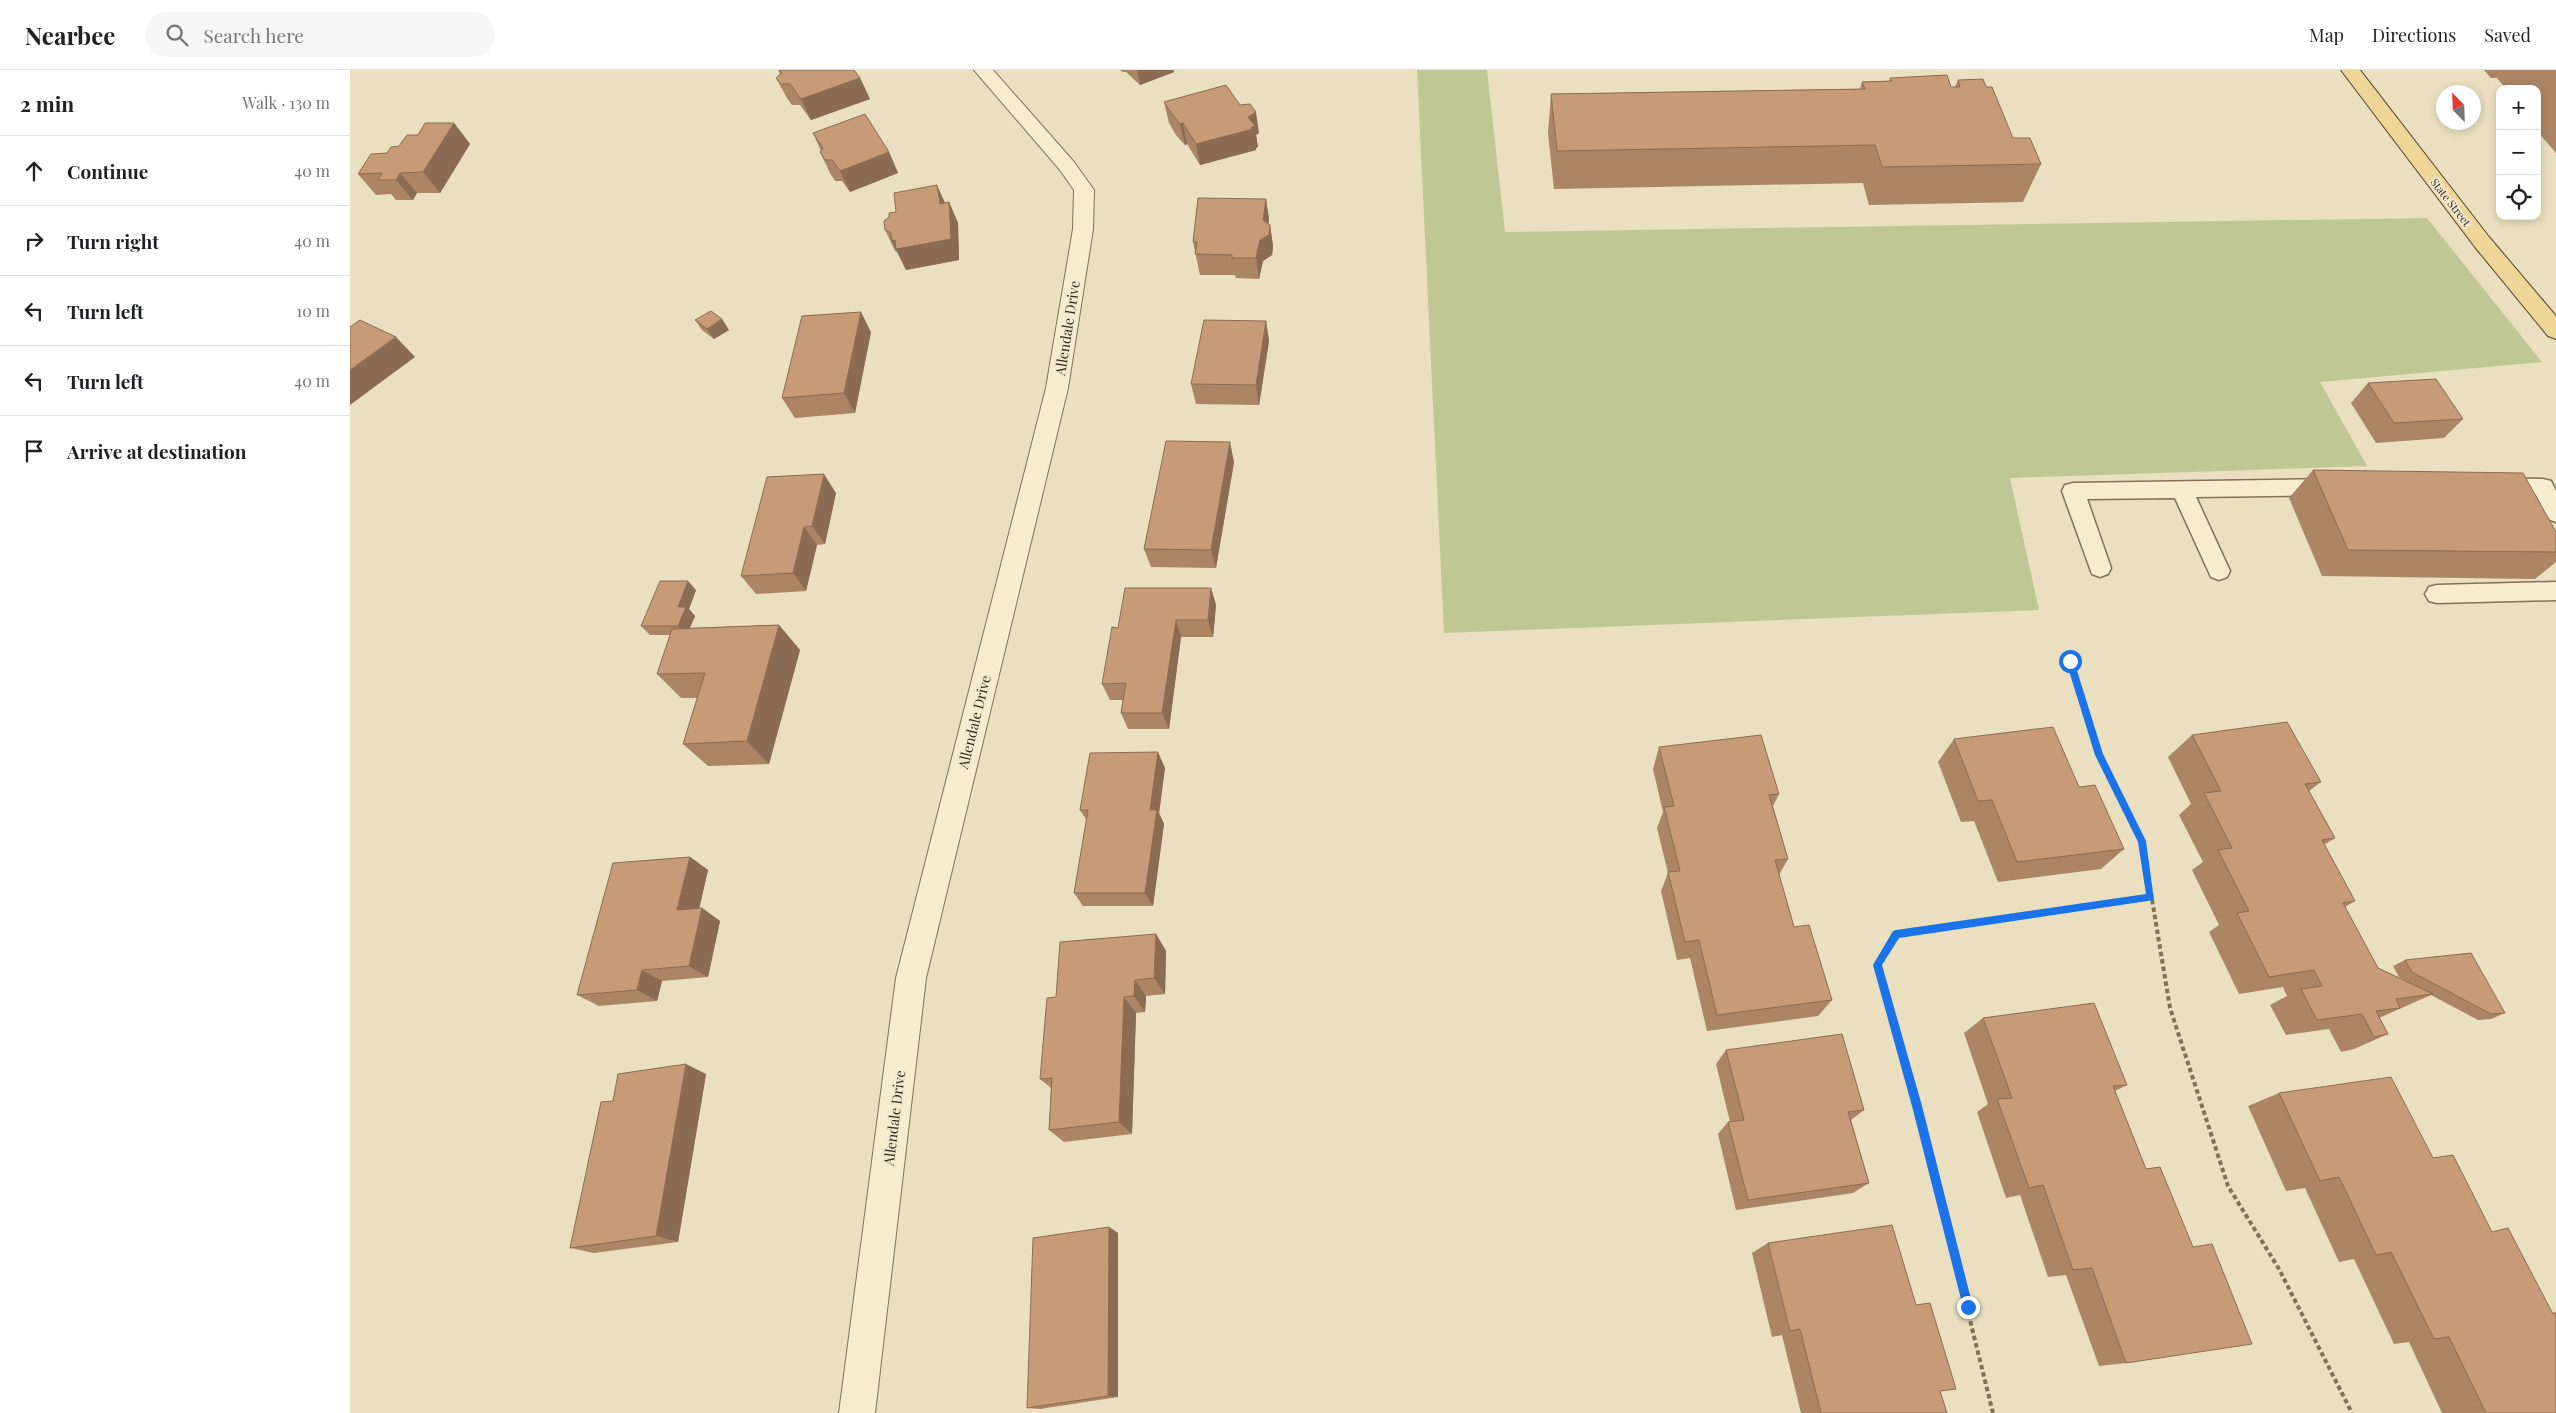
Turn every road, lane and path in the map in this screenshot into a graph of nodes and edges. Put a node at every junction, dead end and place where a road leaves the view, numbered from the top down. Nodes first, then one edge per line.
1 (983, 70) edge
2 (2350, 70) edge
3 (2556, 331) edge
4 (2358, 486) edge
5 (2475, 486) edge
6 (2182, 490) junction
7 (2556, 513) edge
8 (2100, 568) dead end
9 (2219, 570) dead end
10 (2556, 591) edge
11 (2437, 594) dead end
12 (2070, 661) dead end
13 (2151, 898) junction
14 (857, 1413) edge
15 (1993, 1413) edge
16 (2352, 1413) edge

1 - 14 street, Allendale Drive
2 - 3 main road, State Street
4 - 6 lane
5 - 7 lane
6 - 8 lane
6 - 9 lane
10 - 11 lane
12 - 13 path
13 - 15 path
13 - 16 path

